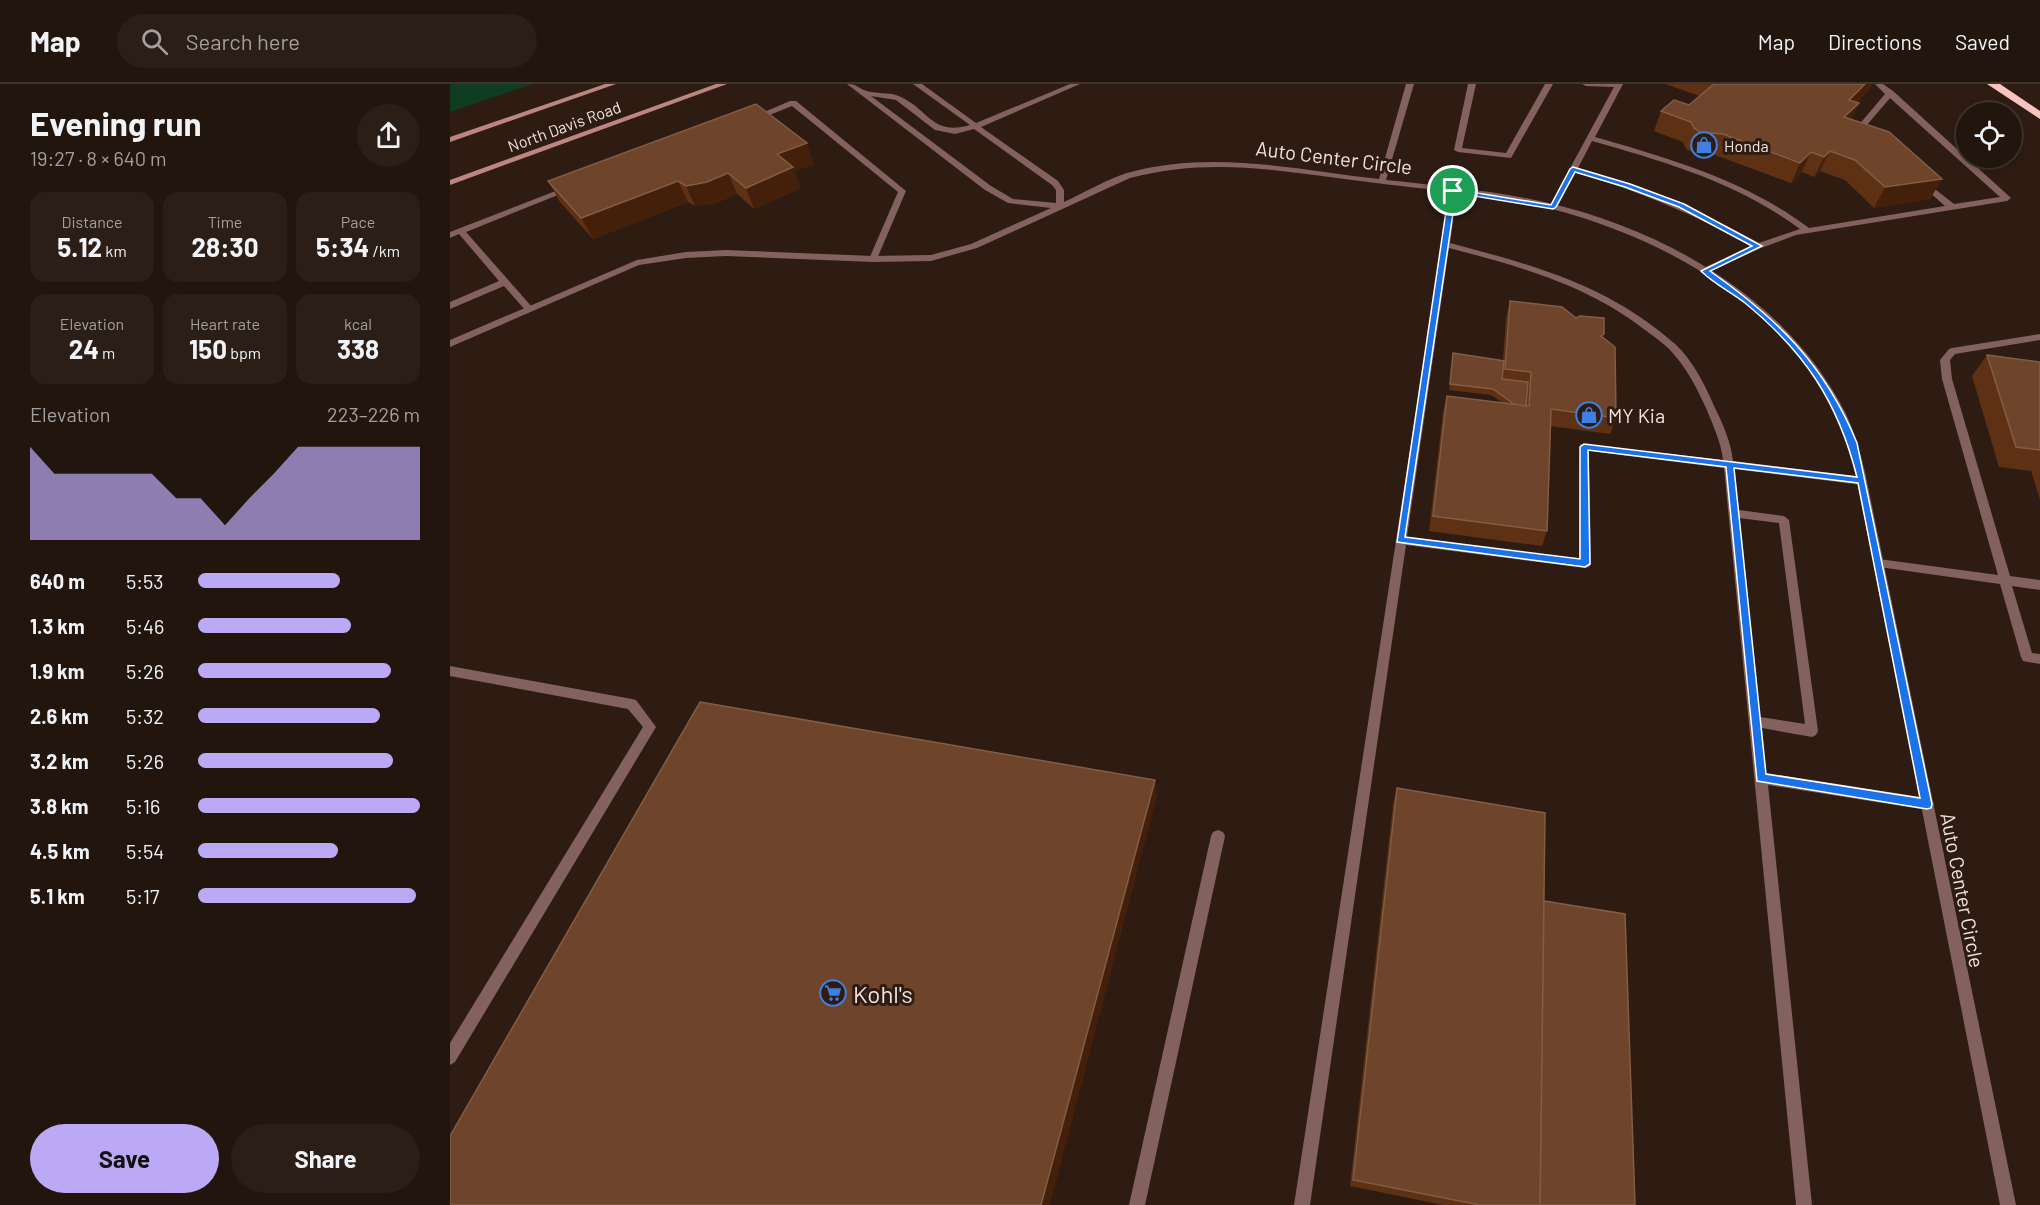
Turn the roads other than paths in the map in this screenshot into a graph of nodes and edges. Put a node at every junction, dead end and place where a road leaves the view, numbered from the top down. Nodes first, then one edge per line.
1 (612, 84) edge
2 (723, 84) edge
3 (851, 84) edge
4 (917, 84) edge
5 (1076, 84) edge
6 (1410, 84) edge
7 (1472, 84) edge
8 (1549, 84) edge
9 (1586, 84) edge
10 (1619, 84) edge
11 (1879, 84) edge
12 (1993, 84) edge
13 (861, 92) junction
14 (1890, 93) junction
15 (2040, 116) edge
16 (749, 120) edge
17 (976, 126) junction
18 (1590, 138) junction
19 (450, 140) edge
20 (1878, 141) edge
21 (1573, 169) junction
22 (1911, 170) edge
23 (1382, 182) junction
24 (450, 183) edge
25 (583, 184) edge
26 (1453, 191) junction
27 (1060, 206) junction
28 (1553, 207) junction
29 (1952, 207) junction
30 (461, 231) junction
31 (1808, 231) junction
32 (450, 236) edge
33 (1445, 244) junction
34 (1758, 246) junction
35 (873, 259) junction
36 (1704, 271) junction
37 (504, 282) junction
38 (450, 306) edge
39 (529, 309) junction
40 (2040, 337) edge
41 (450, 344) edge
42 (1730, 464) junction
43 (1862, 481) junction
44 (1734, 513) junction
45 (1401, 540) junction
46 (1879, 563) junction
47 (2006, 580) junction
48 (2040, 585) edge
49 (2040, 659) edge
50 (450, 671) edge
51 (1755, 722) junction
52 (1761, 778) junction
53 (1927, 804) junction
54 (1218, 836) dead end
55 (450, 1057) edge
56 (1137, 1205) edge
57 (1302, 1205) edge
58 (1804, 1205) edge
59 (2008, 1205) edge

1 - 19 main road, North Davis Road
2 - 24 main road, North Davis Road
3 - 13 street, Auto Center Circle
4 - 17 street
5 - 17 street
6 - 23 street
7 - 8 street
9 - 10 street
10 - 18 street
11 - 14 street
12 - 15 highway
13 - 17 street
13 - 27 street, Auto Center Circle
14 - 20 street
14 - 29 street
16 - 35 street
17 - 27 street
18 - 21 street
18 - 31 street
21 - 28 street
21 - 34 street
22 - 29 street
23 - 26 street, Auto Center Circle
23 - 27 street, Auto Center Circle
25 - 30 street
26 - 28 street, Auto Center Circle
26 - 33 street
27 - 35 street
28 - 36 street, Auto Center Circle
29 - 31 street
30 - 32 street
30 - 37 street
31 - 34 street
33 - 42 street
33 - 45 street
34 - 36 street
35 - 39 street
36 - 43 street, Auto Center Circle
37 - 38 street
37 - 39 street
39 - 41 street
40 - 47 street
42 - 43 street
42 - 44 street
42 - 45 street
43 - 46 street, Auto Center Circle
44 - 51 street
44 - 51 street
45 - 57 street
46 - 47 street
46 - 53 street, Auto Center Circle
47 - 48 street
47 - 49 street
50 - 55 street
51 - 52 street
52 - 53 street
52 - 58 street
53 - 59 street, Auto Center Circle
54 - 56 street

